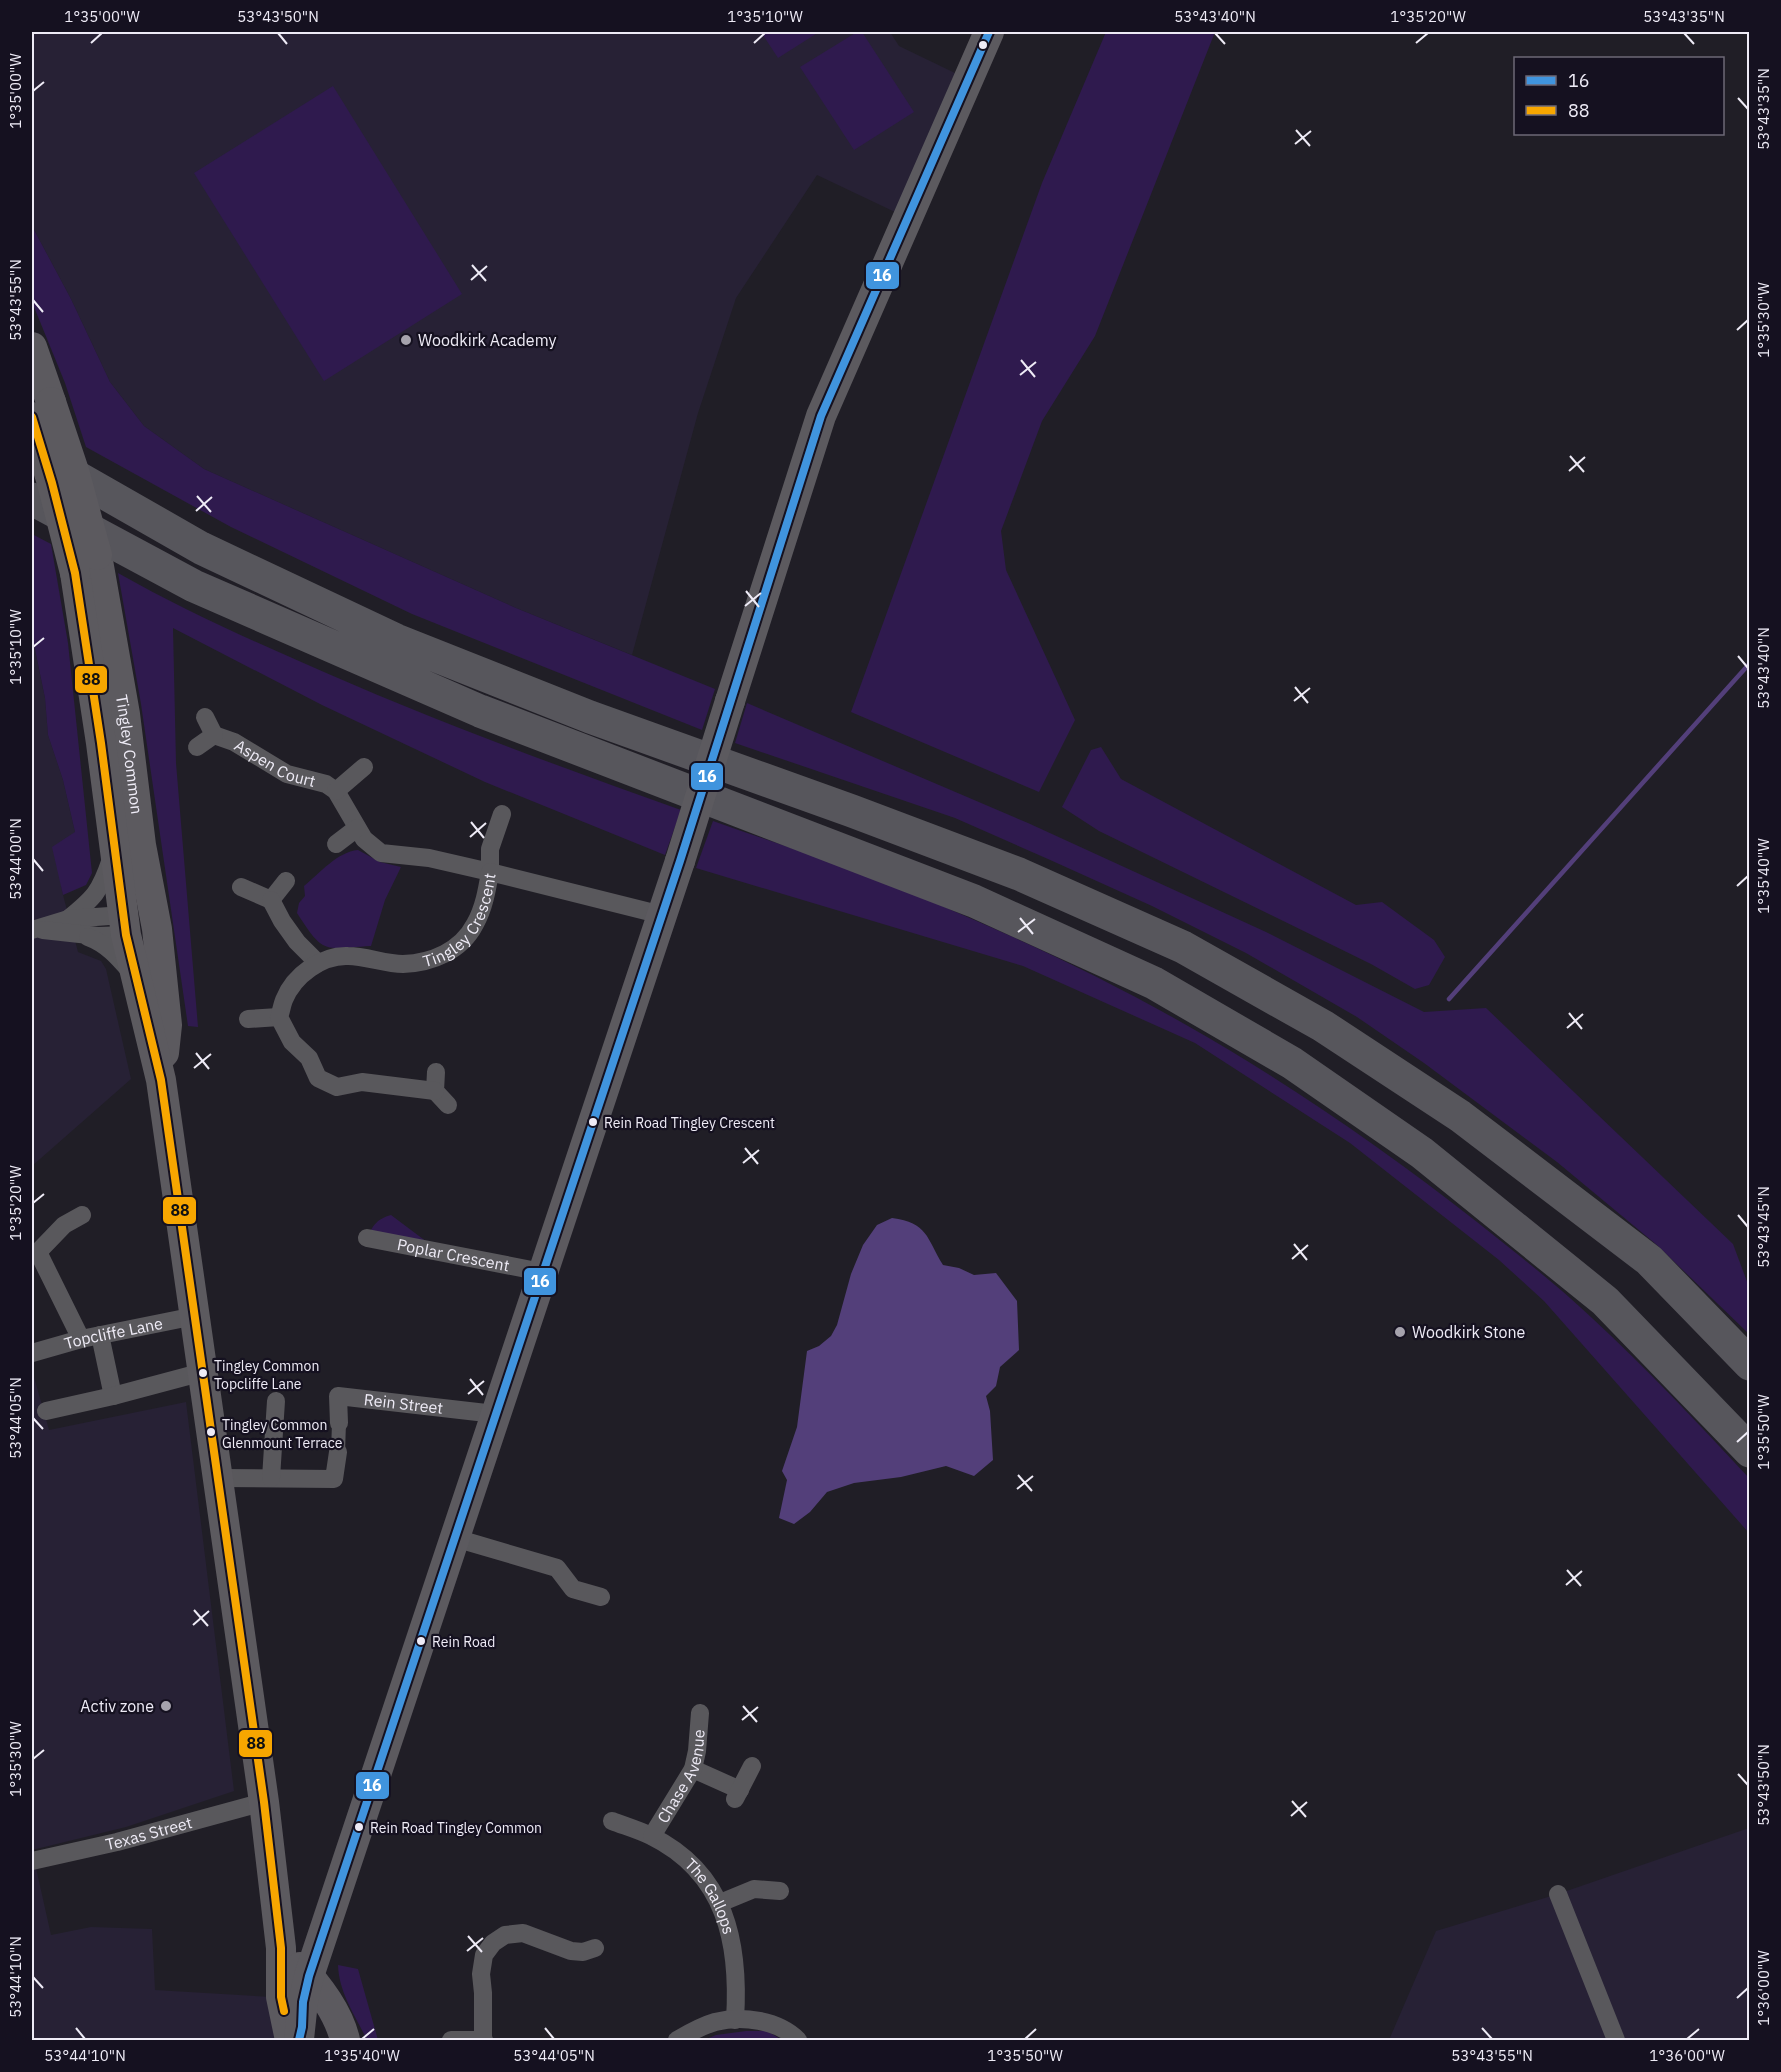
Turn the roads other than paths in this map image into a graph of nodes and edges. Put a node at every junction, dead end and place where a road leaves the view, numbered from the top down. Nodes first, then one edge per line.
1 (989, 32) edge
2 (32, 347) edge
3 (41, 409) edge
4 (32, 452) edge
5 (32, 499) edge
6 (205, 717) dead end
7 (213, 735) junction
8 (198, 747) dead end
9 (364, 767) dead end
10 (336, 791) junction
11 (502, 814) dead end
12 (357, 828) junction
13 (336, 844) dead end
14 (128, 847) junction
15 (490, 872) junction
16 (286, 881) dead end
17 (241, 887) dead end
18 (271, 900) junction
19 (662, 915) junction
20 (68, 919) junction
21 (135, 925) junction
22 (33, 930) edge
23 (79, 934) junction
24 (318, 963) junction
25 (134, 976) junction
26 (279, 1017) junction
27 (248, 1018) dead end
28 (436, 1071) dead end
29 (162, 1080) junction
30 (435, 1091) junction
31 (448, 1105) dead end
32 (82, 1215) dead end
33 (367, 1238) dead end
34 (542, 1272) junction
35 (195, 1316) junction
36 (100, 1335) junction
37 (81, 1339) junction
38 (32, 1353) edge
39 (1749, 1364) edge
40 (203, 1372) junction
41 (113, 1396) junction
42 (276, 1401) dead end
43 (46, 1411) dead end
44 (495, 1414) junction
45 (339, 1423) joint
46 (1749, 1450) edge
47 (338, 1452) joint
48 (218, 1478) junction
49 (271, 1478) junction
50 (455, 1538) junction
51 (601, 1597) dead end
52 (700, 1713) dead end
53 (752, 1766) dead end
54 (693, 1769) junction
55 (264, 1802) junction
56 (612, 1821) dead end
57 (652, 1836) junction
58 (32, 1861) edge
59 (780, 1891) dead end
60 (1558, 1894) dead end
61 (720, 1903) junction
62 (321, 1945) junction
63 (281, 1948) junction
64 (594, 1948) dead end
65 (309, 1976) junction
66 (735, 2020) junction
67 (343, 2032) edge
68 (297, 2036) edge
69 (451, 2040) edge
70 (483, 2040) edge
71 (677, 2040) edge
72 (798, 2040) edge
73 (1616, 2040) edge

1 - 19 main road, bridge
2 - 3 main road, Tingley Common
3 - 14 main road, Tingley Common, bridge
4 - 39 highway
5 - 46 highway
6 - 7 street, Aspen Court
7 - 8 street, Aspen Court
7 - 10 street, Aspen Court
9 - 10 street, Aspen Court
10 - 12 street, Aspen Court
11 - 15 street
12 - 13 street
12 - 15 street, Aspen Court
14 - 20 street
14 - 21 main road, Tingley Common
15 - 19 street, Tingley Crescent
15 - 24 street, Tingley Crescent
16 - 18 street
17 - 18 street
18 - 24 street
19 - 34 main road
20 - 21 street
20 - 22 street
21 - 23 street
21 - 25 main road, Tingley Common
21 - 29 main road, Tingley Common
22 - 23 street
23 - 25 street
24 - 26 street, Tingley Crescent
25 - 29 main road, Tingley Common
26 - 27 street
26 - 30 street
28 - 30 street
29 - 35 main road, Tingley Common
30 - 31 street
32 - 37 street
33 - 34 street, Poplar Crescent
34 - 44 main road
35 - 36 street, Topcliffe Lane
35 - 40 main road, Tingley Common
36 - 37 street, Topcliffe Lane
36 - 41 street
37 - 38 street, Topcliffe Lane
40 - 41 street
40 - 48 main road, Tingley Common
41 - 43 street
42 - 49 street
44 - 45 street, Rein Street
44 - 50 main road
45 - 47 street
47 - 49 street
48 - 49 street
48 - 55 main road, Tingley Common
50 - 51 street
50 - 62 main road
52 - 54 street, Chase Avenue
53 - 54 street
54 - 57 street, Chase Avenue
55 - 58 street, Texas Street
55 - 63 main road, Tingley Common
56 - 57 street, The Gallops
57 - 61 street, The Gallops
59 - 61 street
60 - 73 street
61 - 66 street, The Gallops
62 - 65 main road
62 - 67 main road
63 - 65 main road
63 - 68 main road, Tingley Common
64 - 70 street
65 - 67 main road
65 - 68 main road
66 - 71 street
66 - 72 street
67 - 68 main road
69 - 70 street

